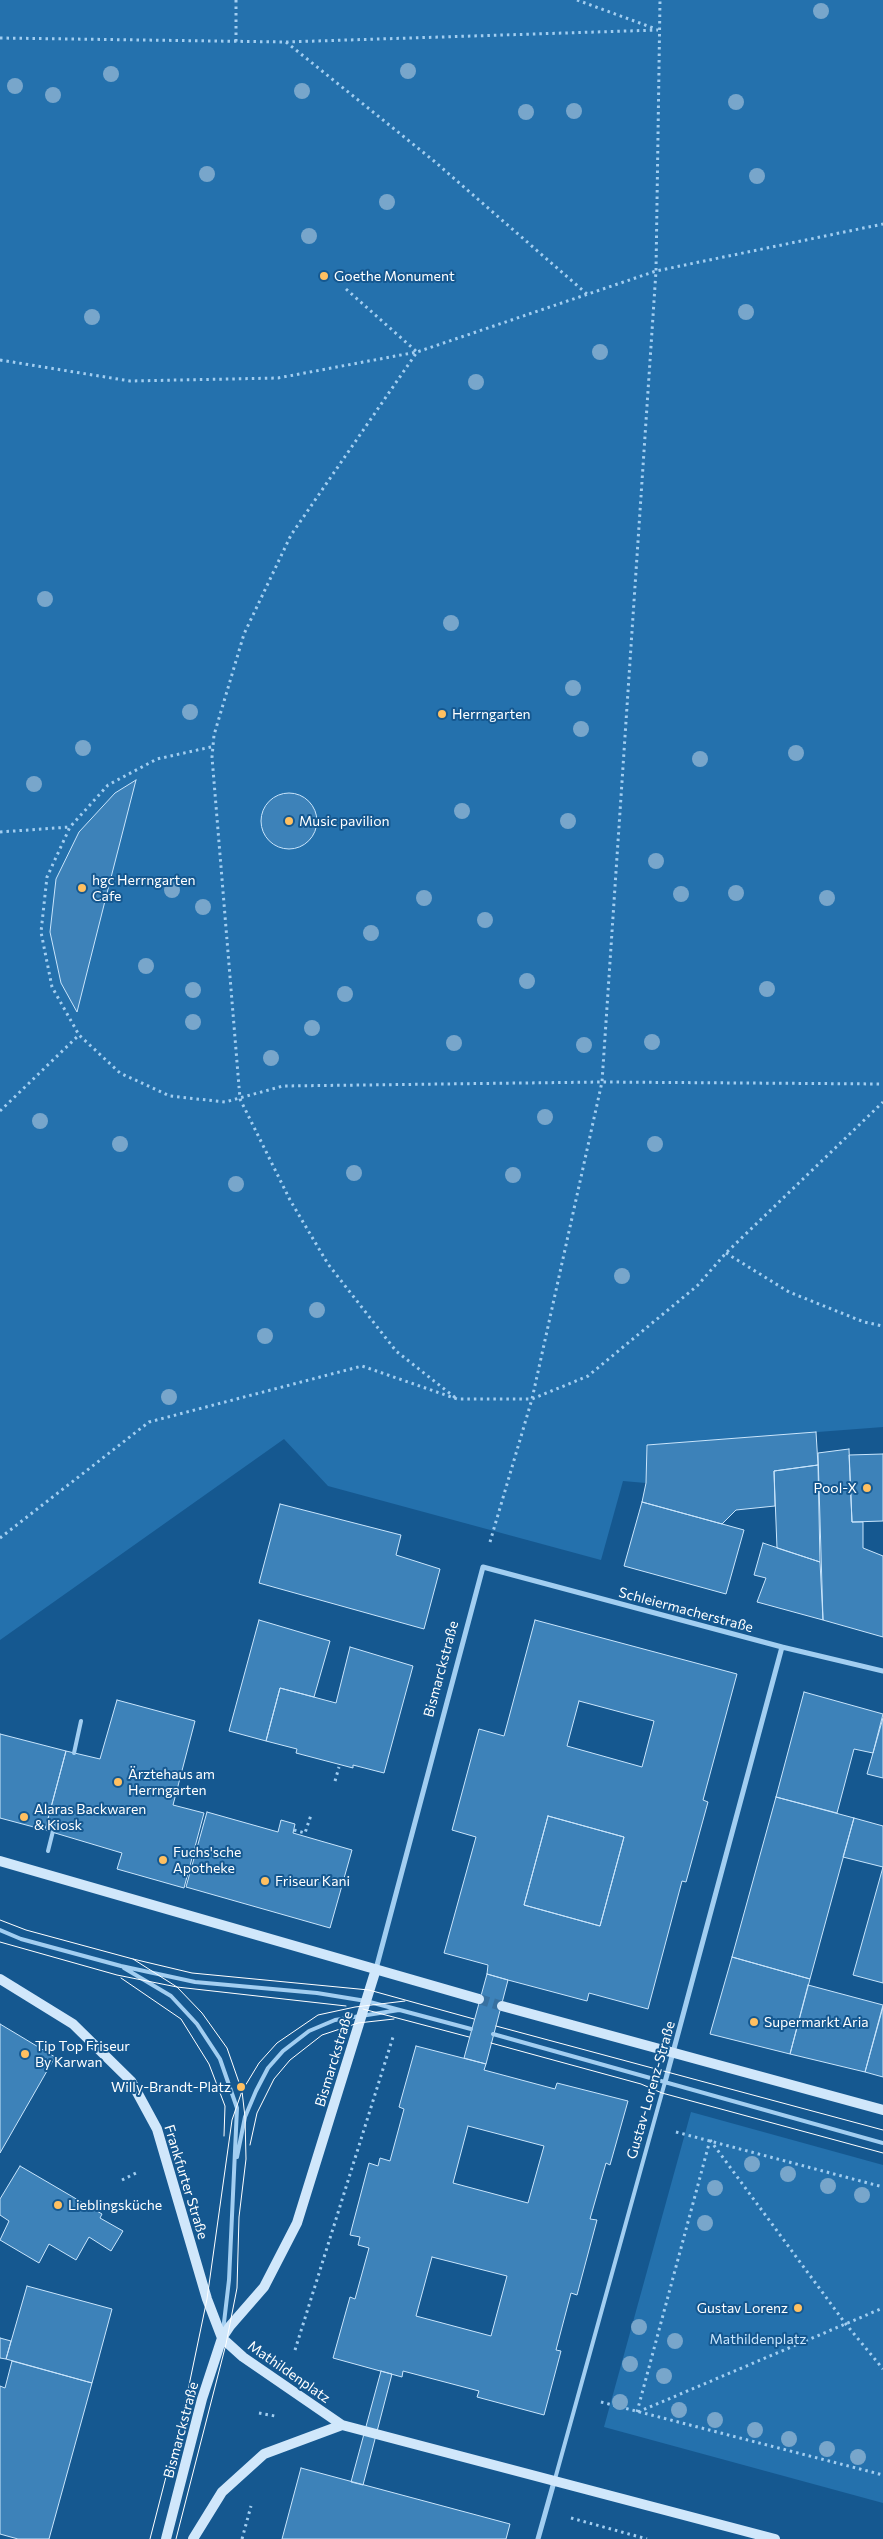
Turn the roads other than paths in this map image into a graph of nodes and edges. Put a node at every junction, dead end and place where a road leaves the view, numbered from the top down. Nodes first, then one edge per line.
1 (483, 1567) joint
2 (782, 1647) junction
3 (883, 1671) edge
4 (81, 1721) dead end
5 (74, 1753) dead end
6 (55, 1823) dead end
7 (48, 1851) dead end
8 (0, 1861) edge
9 (0, 1930) edge
10 (121, 1966) junction
11 (376, 1969) junction
12 (0, 1979) edge
13 (479, 1999) tunnel mouth
14 (366, 2000) junction
15 (502, 2006) tunnel mouth
16 (402, 2010) junction
17 (361, 2015) junction
18 (472, 2028) dead end
19 (494, 2034) dead end
20 (673, 2054) junction
21 (665, 2082) junction
22 (883, 2110) edge
23 (883, 2143) edge
24 (235, 2169) junction
25 (222, 2338) junction
26 (342, 2426) junction
27 (554, 2482) junction
28 (166, 2539) edge
29 (192, 2539) edge
30 (538, 2539) edge
31 (775, 2539) edge

1 - 2 street, Schleiermacherstraße
1 - 11 street, Bismarckstraße
2 - 3 street, Schleiermacherstraße
2 - 20 street, Gustav-Lorenz-Straße
4 - 5 lane
6 - 7 lane
8 - 11 main road
9 - 10 lane
10 - 14 lane
10 - 24 lane
11 - 13 main road
11 - 14 main road, Bismarckstraße
12 - 25 main road, Frankfurter Straße
14 - 16 lane
14 - 17 main road, Bismarckstraße
15 - 20 main road
16 - 17 lane
16 - 18 lane
17 - 24 lane
17 - 25 main road, Bismarckstraße
19 - 21 lane
20 - 21 street, Gustav-Lorenz-Straße
20 - 22 main road
21 - 23 lane
21 - 27 lane, Gustav-Lorenz-Straße
24 - 25 lane
25 - 26 main road, Mathildenplatz
25 - 28 main road, Bismarckstraße
26 - 27 main road, Mathildenplatz
26 - 29 main road
27 - 30 street, Gustav-Lorenz-Straße
27 - 31 main road, Mathildenplatz

